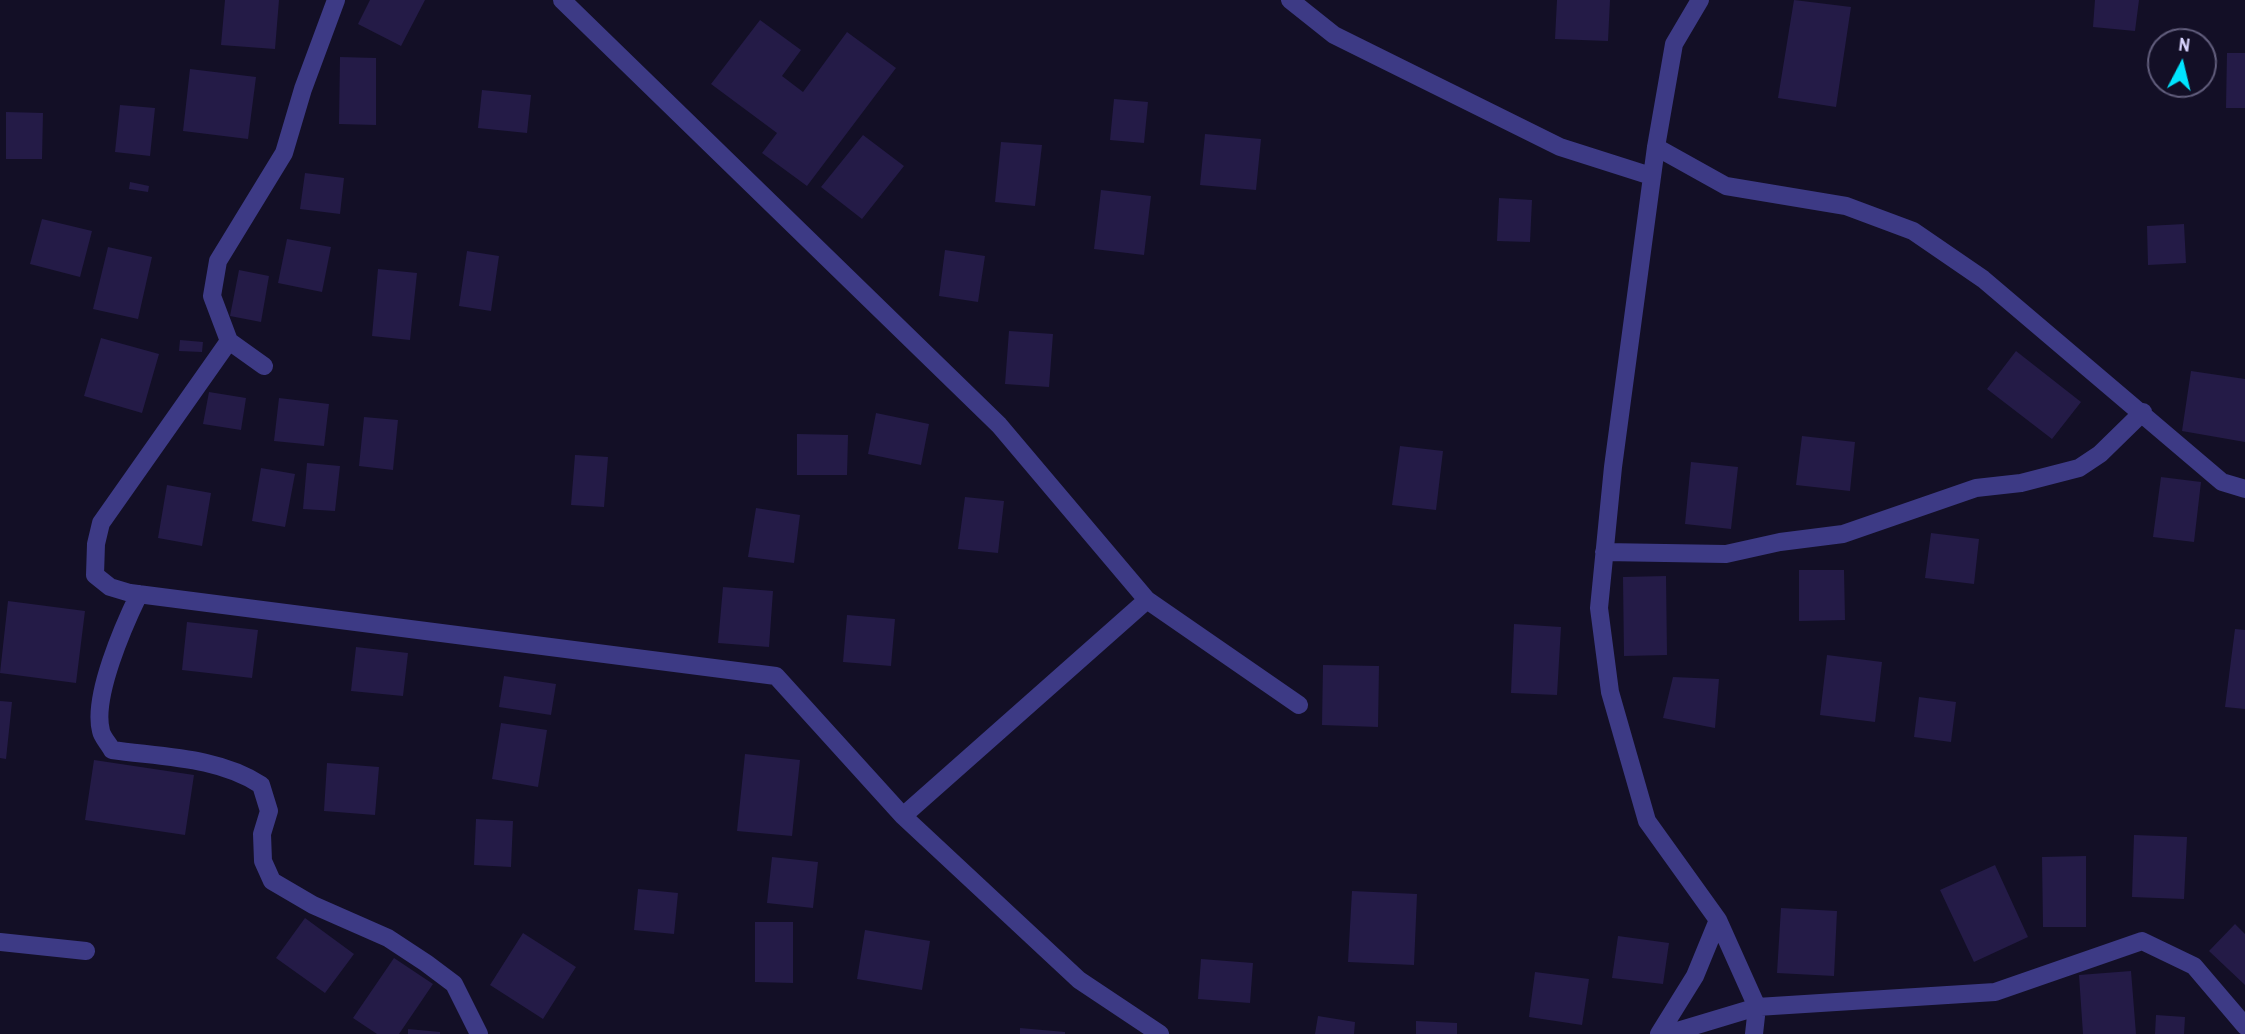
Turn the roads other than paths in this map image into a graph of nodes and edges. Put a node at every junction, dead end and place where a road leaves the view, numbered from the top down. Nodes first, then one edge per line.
1 (336, 0) edge
2 (562, 0) edge
3 (1290, 0) edge
4 (1700, 0) edge
5 (1656, 148) junction
6 (1651, 176) junction
7 (229, 341) junction
8 (264, 366) dead end
9 (2143, 412) junction
10 (2245, 489) edge
11 (1604, 552) junction
12 (139, 594) junction
13 (1147, 600) junction
14 (1299, 705) dead end
15 (903, 816) junction
16 (1718, 920) junction
17 (0, 942) edge
18 (86, 950) dead end
19 (1757, 1007) junction
20 (2245, 1026) edge
21 (479, 1034) edge
22 (1160, 1034) edge
23 (1659, 1034) edge
24 (1667, 1034) edge
25 (1754, 1034) edge

1 - 7 street
2 - 13 street
3 - 6 street
4 - 5 street
5 - 6 street
5 - 9 street
6 - 11 street
7 - 8 street
7 - 12 street
9 - 10 street
9 - 11 street
11 - 16 street
12 - 15 street
12 - 21 street
13 - 14 street
13 - 15 street
15 - 22 street
16 - 19 street
16 - 23 street
17 - 18 street
19 - 20 street
19 - 24 street
19 - 25 street

